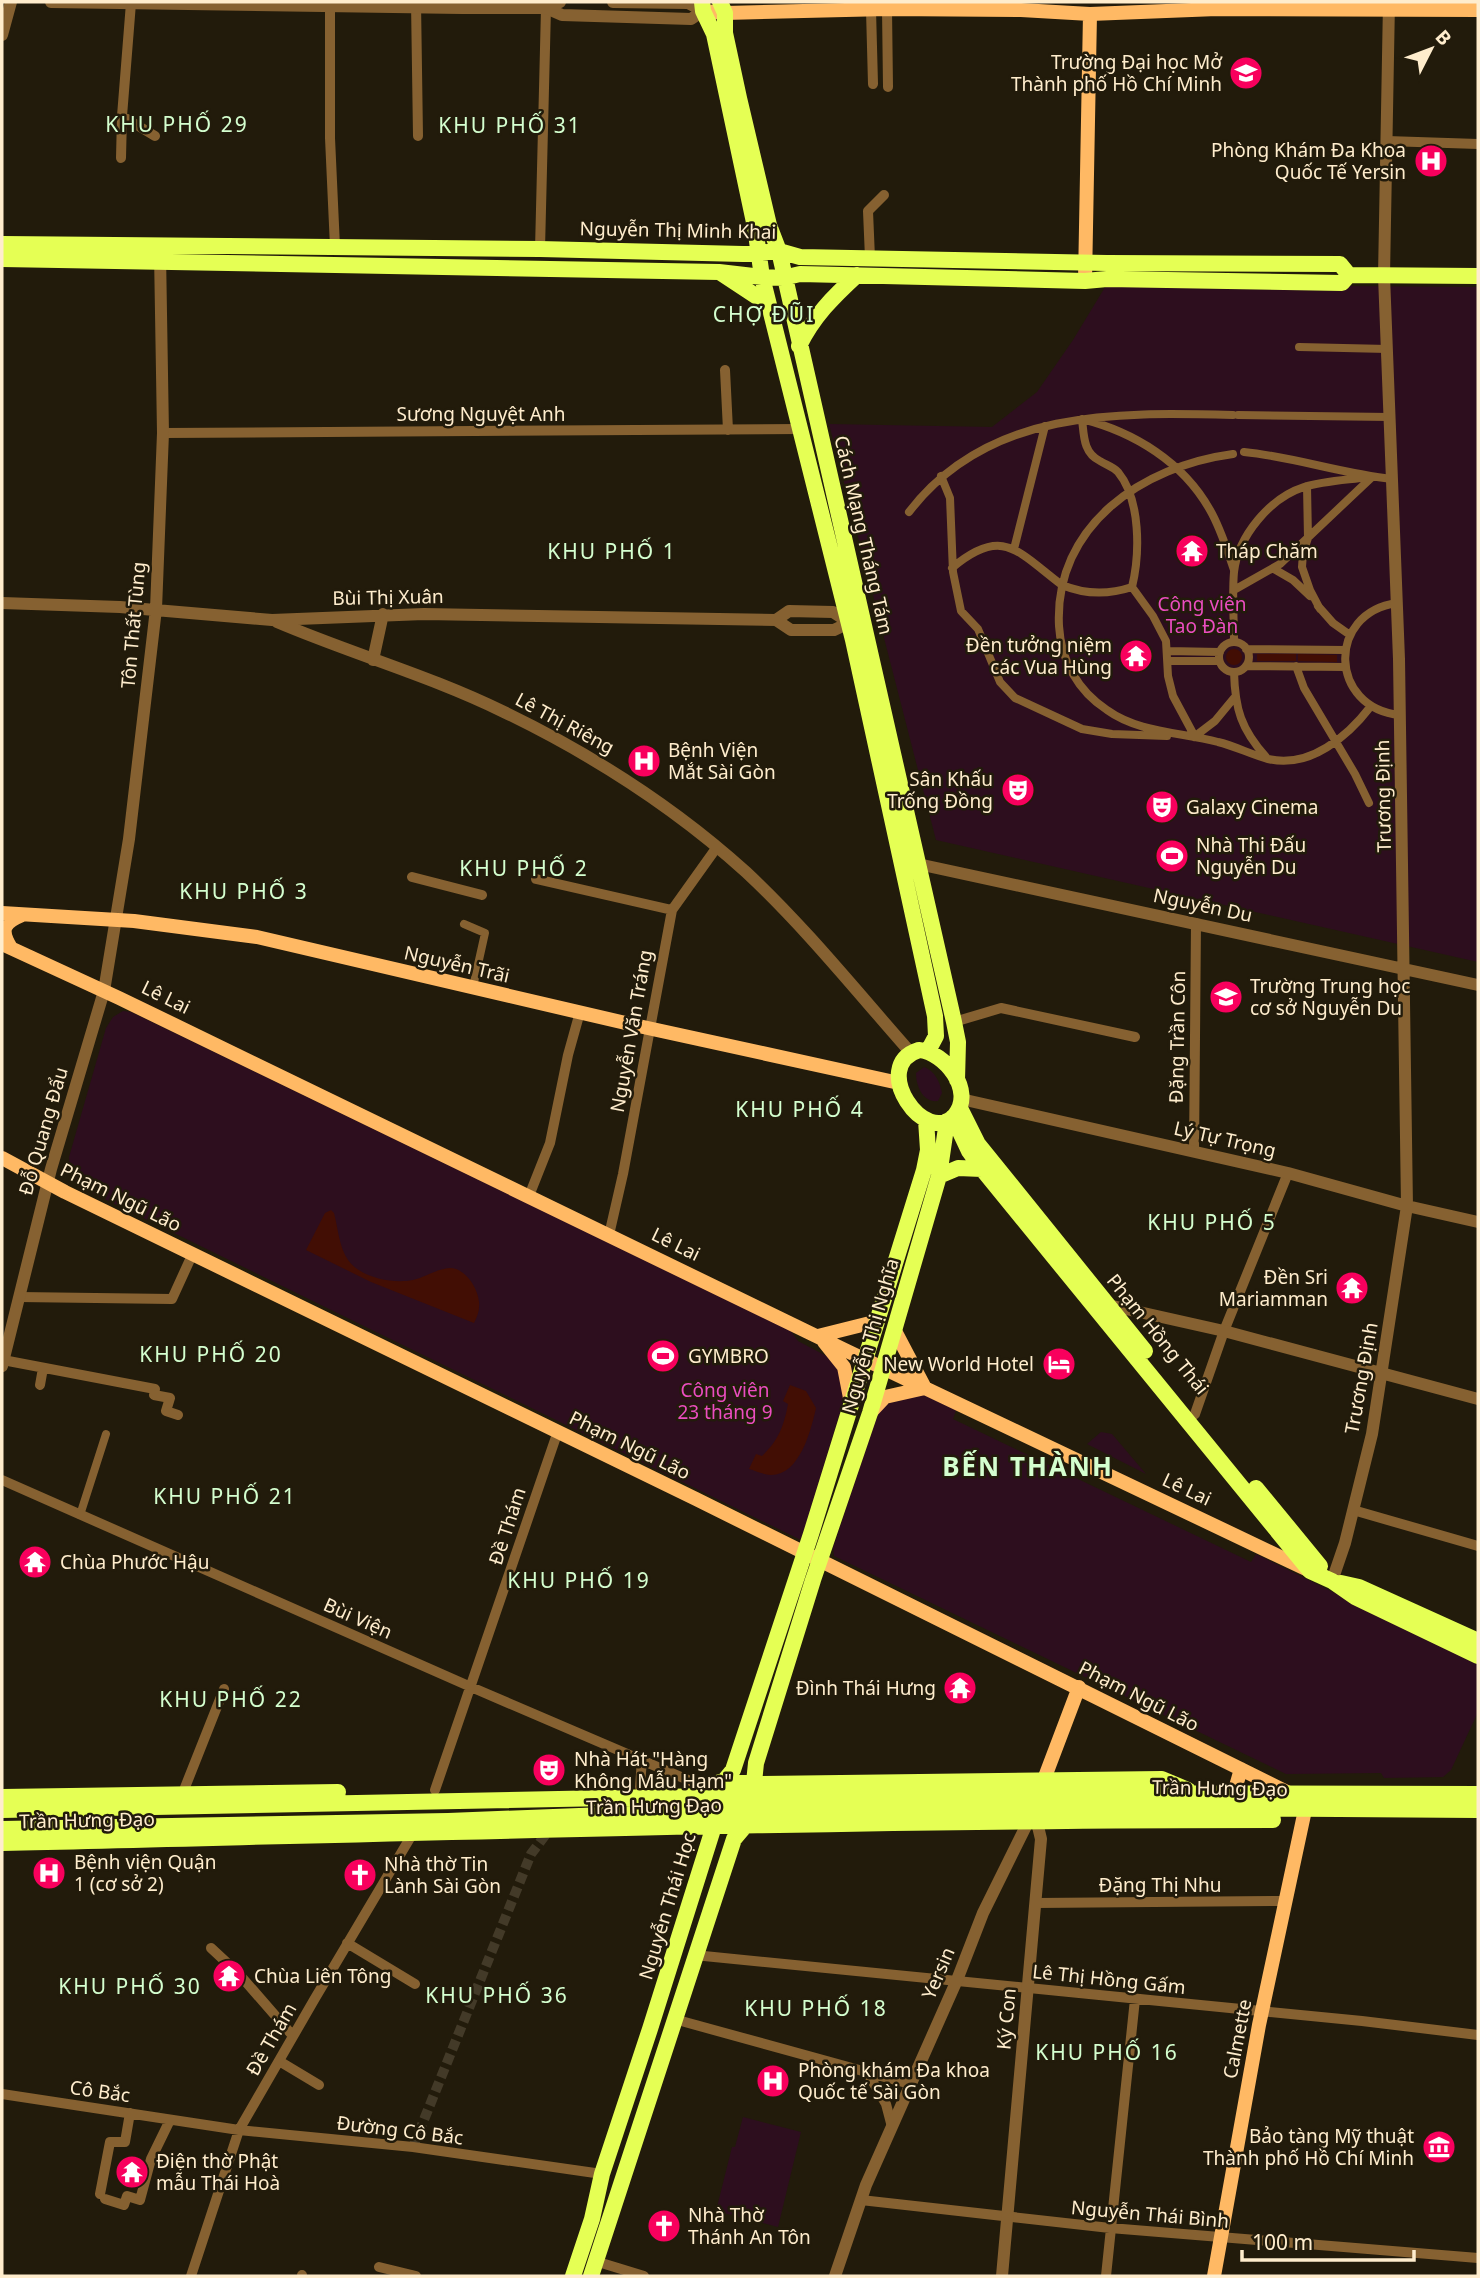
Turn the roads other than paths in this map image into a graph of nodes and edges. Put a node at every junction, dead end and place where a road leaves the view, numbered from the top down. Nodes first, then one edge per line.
1 (11, 2) edge
2 (51, 2) edge
3 (560, 2) edge
4 (612, 2) edge
5 (131, 3) edge
6 (416, 4) edge
7 (330, 5) junction
8 (461, 5) edge
9 (702, 6) edge
10 (1389, 6) edge
11 (722, 7) edge
12 (546, 8) junction
13 (1090, 8) edge
14 (887, 9) junction
15 (871, 10) junction
16 (1478, 10) edge
17 (2, 36) edge
18 (873, 84) dead end
19 (888, 87) dead end
20 (122, 116) junction
21 (155, 136) dead end
22 (418, 136) dead end
23 (1387, 141) junction
24 (1478, 144) edge
25 (121, 158) dead end
26 (884, 195) dead end
27 (2, 244) edge
28 (335, 247) junction
29 (540, 249) junction
30 (779, 251) junction
31 (757, 252) junction
32 (160, 253) junction
33 (870, 258) junction
34 (2, 259) edge
35 (1085, 262) junction
36 (540, 268) junction
37 (719, 272) junction
38 (857, 275) junction
39 (1349, 275) junction
40 (1384, 276) junction
41 (1478, 276) edge
42 (762, 277) junction
43 (783, 278) junction
44 (1085, 281) junction
45 (768, 303) junction
46 (799, 346) junction
47 (1299, 347) dead end
48 (1388, 349) junction
49 (725, 370) dead end
50 (1390, 416) junction
51 (1082, 419) junction
52 (1045, 426) junction
53 (800, 429) junction
54 (728, 430) junction
55 (163, 433) junction
56 (1244, 452) dead end
57 (1233, 454) dead end
58 (1173, 468) junction
59 (941, 476) junction
60 (1370, 477) junction
61 (1393, 479) junction
62 (1307, 486) junction
63 (1128, 492) junction
64 (909, 512) dead end
65 (1308, 538) junction
66 (1014, 549) junction
67 (953, 568) junction
68 (1274, 569) junction
69 (1234, 570) junction
70 (1062, 585) junction
71 (1132, 587) junction
72 (1234, 590) junction
73 (2, 603) edge
74 (1397, 603) junction
75 (1320, 608) junction
76 (156, 609) junction
77 (383, 614) junction
78 (272, 620) junction
79 (776, 620) junction
80 (855, 620) junction
81 (1350, 635) junction
82 (1234, 642) junction
83 (1246, 649) junction
84 (1345, 650) junction
85 (1168, 656) junction
86 (1220, 657) junction
87 (373, 660) junction
88 (1246, 666) junction
89 (1296, 666) junction
90 (1345, 667) junction
91 (1234, 672) junction
92 (1234, 698) junction
93 (1371, 706) junction
94 (1400, 715) junction
95 (1195, 737) junction
96 (1336, 742) junction
97 (1268, 759) junction
98 (1369, 803) dead end
99 (717, 847) junction
100 (918, 864) junction
101 (412, 877) dead end
102 (536, 878) dead end
103 (482, 895) dead end
104 (672, 910) junction
105 (2, 913) edge
106 (22, 915) junction
107 (115, 919) junction
108 (1196, 923) junction
109 (464, 924) dead end
110 (7, 946) edge
111 (1405, 969) junction
112 (1478, 985) edge
113 (473, 987) junction
114 (104, 990) junction
115 (580, 1012) junction
116 (954, 1022) junction
117 (649, 1028) junction
118 (1135, 1038) dead end
119 (928, 1051) junction
120 (911, 1053) junction
121 (957, 1080) junction
122 (899, 1083) junction
123 (955, 1111) junction
124 (926, 1120) junction
125 (1194, 1151) junction
126 (2, 1158) edge
127 (982, 1169) junction
128 (1287, 1173) junction
129 (939, 1175) junction
130 (48, 1183) junction
131 (529, 1196) junction
132 (1407, 1206) junction
133 (1478, 1222) edge
134 (609, 1235) junction
135 (193, 1254) junction
136 (19, 1297) junction
137 (1108, 1306) junction
138 (8, 1315) edge
139 (878, 1321) junction
140 (894, 1329) junction
141 (1224, 1331) junction
142 (818, 1336) junction
143 (866, 1359) junction
144 (3, 1363) edge
145 (883, 1367) junction
146 (43, 1368) junction
147 (1382, 1374) junction
148 (40, 1385) dead end
149 (925, 1388) junction
150 (1478, 1399) edge
151 (851, 1403) junction
152 (870, 1413) junction
153 (178, 1415) dead end
154 (1191, 1417) junction
155 (558, 1431) junction
156 (106, 1434) dead end
157 (2, 1480) edge
158 (1353, 1510) junction
159 (80, 1515) junction
160 (1478, 1546) edge
161 (812, 1556) junction
162 (1310, 1571) junction
163 (1332, 1581) junction
164 (1478, 1641) edge
165 (1478, 1656) edge
166 (471, 1687) junction
167 (1079, 1687) junction
168 (224, 1689) dead end
169 (642, 1759) junction
170 (756, 1763) junction
171 (1241, 1769) junction
172 (776, 1783) junction
173 (702, 1786) junction
174 (640, 1792) junction
175 (1234, 1793) junction
176 (1289, 1793) junction
177 (1478, 1794) edge
178 (432, 1796) junction
179 (181, 1800) junction
180 (13, 1801) edge
181 (964, 1801) junction
182 (867, 1802) junction
183 (811, 1803) junction
184 (721, 1804) junction
185 (751, 1804) junction
186 (1036, 1804) junction
187 (2, 1810) edge
188 (1305, 1810) junction
189 (1478, 1810) edge
190 (416, 1827) junction
191 (2, 1829) edge
192 (178, 1832) junction
193 (30, 1835) junction
194 (2, 1843) edge
195 (1284, 1901) junction
196 (1036, 1903) junction
197 (347, 1943) junction
198 (211, 1948) dead end
199 (694, 1955) junction
200 (957, 1980) junction
201 (415, 1984) dead end
202 (1028, 1988) junction
203 (1135, 2000) junction
204 (656, 2012) junction
205 (1262, 2012) junction
206 (674, 2019) junction
207 (1478, 2035) edge
208 (293, 2036) junction
209 (279, 2061) junction
210 (867, 2072) junction
211 (910, 2084) junction
212 (319, 2085) dead end
213 (2, 2094) edge
214 (130, 2113) junction
215 (170, 2120) junction
216 (193, 2123) joint
217 (892, 2127) junction
218 (239, 2130) junction
219 (602, 2174) junction
220 (861, 2200) junction
221 (1008, 2217) junction
222 (1110, 2228) junction
223 (1220, 2238) junction
224 (1478, 2258) edge
225 (379, 2267) dead end
226 (593, 2269) edge
227 (191, 2276) edge
228 (416, 2276) edge
229 (573, 2276) edge
230 (644, 2276) edge
231 (835, 2276) edge
232 (1002, 2276) edge
233 (1106, 2276) edge
234 (1214, 2276) edge

1 - 17 street
2 - 5 street
3 - 12 street
4 - 9 street
5 - 7 street
5 - 20 street
6 - 7 street
6 - 8 street
6 - 22 street
7 - 28 street
8 - 12 street
9 - 11 main road
9 - 12 street
9 - 31 main road, Cách Mạng Tháng Tám
10 - 13 main road
10 - 16 main road
10 - 23 street, Trương Định
11 - 15 main road
11 - 30 main road, Cách Mạng Tháng Tám
12 - 29 street
13 - 14 main road
13 - 35 main road
14 - 15 main road
14 - 19 street
15 - 18 street
20 - 21 street
20 - 25 street
23 - 24 street
23 - 40 street, Trương Định
26 - 33 street
27 - 32 main road, Nguyễn Thị Minh Khai
28 - 29 main road, Nguyễn Thị Minh Khai
28 - 32 main road, Nguyễn Thị Minh Khai
29 - 31 main road, Nguyễn Thị Minh Khai
29 - 36 main road
30 - 31 main road, Nguyễn Thị Minh Khai
30 - 33 main road, Nguyễn Thị Minh Khai
30 - 43 main road, Cách Mạng Tháng Tám
31 - 42 main road, Cách Mạng Tháng Tám
32 - 34 main road, Nguyễn Thị Minh Khai
32 - 36 main road, Nguyễn Thị Minh Khai
32 - 55 street, Tôn Thất Tùng
33 - 35 main road, Nguyễn Thị Minh Khai
35 - 39 main road, Nguyễn Thị Minh Khai
35 - 44 main road
36 - 37 main road, Nguyễn Thị Minh Khai
37 - 42 main road, Nguyễn Thị Minh Khai
37 - 45 main road
38 - 43 main road, Nguyễn Thị Minh Khai
38 - 44 main road, Nguyễn Thị Minh Khai
38 - 46 main road
39 - 40 main road, Nguyễn Thị Minh Khai
39 - 44 main road, Nguyễn Thị Minh Khai
40 - 41 main road, Nguyễn Thị Minh Khai
40 - 48 street, Trương Định
42 - 43 main road, Nguyễn Thị Minh Khai
42 - 45 main road, Cách Mạng Tháng Tám
43 - 46 main road, Cách Mạng Tháng Tám
45 - 53 main road, Cách Mạng Tháng Tám
46 - 80 main road, Cách Mạng Tháng Tám
47 - 48 street
48 - 50 street, Trương Định
49 - 54 street
50 - 51 street
50 - 61 street, Trương Định
51 - 52 street
51 - 58 street
51 - 63 street
52 - 59 street
52 - 66 street
53 - 54 street, Sương Nguyệt Anh
53 - 80 main road, Cách Mạng Tháng Tám
54 - 55 street, Sương Nguyệt Anh
55 - 76 street, Tôn Thất Tùng
56 - 60 street
57 - 58 street
58 - 63 street
58 - 69 street
59 - 64 street
59 - 67 street
60 - 61 street
60 - 62 street
60 - 65 street
61 - 74 street, Trương Định
62 - 65 street
62 - 69 street
63 - 70 street
63 - 71 street
65 - 68 street
65 - 75 street
66 - 67 street
66 - 70 street
67 - 95 street
68 - 72 street
68 - 75 street
69 - 72 street
70 - 71 street
70 - 95 street
71 - 85 street
72 - 82 street
73 - 76 street, Bùi Thị Xuân
74 - 81 street
74 - 94 street, Trương Định
75 - 81 street
76 - 78 street, Bùi Thị Xuân
76 - 107 street, Tôn Thất Tùng
77 - 78 street, Bùi Thị Xuân
77 - 79 street, Bùi Thị Xuân
77 - 87 street
78 - 87 street, Lê Thị Riêng
79 - 80 street, Bùi Thị Xuân
79 - 80 street, Bùi Thị Xuân
80 - 100 main road, Cách Mạng Tháng Tám
80 - 119 main road, Cách Mạng Tháng Tám
81 - 84 street
82 - 83 street
82 - 86 street
83 - 84 street
83 - 88 street
84 - 90 street
85 - 86 street
85 - 95 street
86 - 91 street
87 - 99 street, Lê Thị Riêng
88 - 89 street
88 - 91 street
89 - 90 street
89 - 96 street
90 - 93 street
91 - 92 street
92 - 95 street
92 - 97 street
93 - 94 street
93 - 96 street
94 - 111 street, Trương Định
95 - 97 street
96 - 97 street
96 - 98 street
99 - 104 street, Nguyễn Văn Tráng
99 - 120 street, Lê Thị Riêng
100 - 108 street, Nguyễn Du
100 - 116 main road, Cách Mạng Tháng Tám
101 - 103 street
102 - 104 street
104 - 117 street, Nguyễn Văn Tráng
105 - 106 main road, Nguyễn Trãi
106 - 107 main road, Nguyễn Trãi
106 - 110 main road
107 - 113 main road, Nguyễn Trãi
107 - 114 street, Tôn Thất Tùng
108 - 111 street, Nguyễn Du
108 - 125 street, Đặng Trần Côn
109 - 113 street
110 - 114 main road, Lê Lai
111 - 112 street, Nguyễn Du
111 - 132 street, Trương Định
113 - 115 main road, Nguyễn Trãi
114 - 130 street, Ðỗ Quang Ðẩu
114 - 131 main road, Lê Lai
115 - 117 main road, Nguyễn Trãi
115 - 131 street
116 - 118 street
116 - 121 main road, Cách Mạng Tháng Tám
117 - 122 main road, Nguyễn Trãi
117 - 134 street, Nguyễn Văn Tráng
119 - 120 main road
119 - 121 main road
120 - 122 main road
121 - 123 main road
122 - 124 main road
123 - 124 main road
123 - 125 street, Lý Tự Trọng
123 - 127 main road, Phạm Hồng Thái
123 - 129 main road, Nguyễn Thị Nghĩa
123 - 137 main road, Phạm Hồng Thái
124 - 139 main road, Nguyễn Thị Nghĩa
125 - 128 street, Lý Tự Trọng
126 - 130 main road, Phạm Ngũ Lão
127 - 129 main road
127 - 154 main road, Phạm Hồng Thái
128 - 132 street, Lý Tự Trọng
128 - 141 street
129 - 140 main road, Nguyễn Thị Nghĩa
130 - 135 main road, Phạm Ngũ Lão
130 - 136 street, Ðỗ Quang Ðẩu
131 - 134 main road, Lê Lai
132 - 133 street, Lý Tự Trọng
132 - 147 street, Trương Định
134 - 142 main road, Lê Lai
135 - 136 street
135 - 155 main road, Phạm Ngũ Lão
136 - 138 street, Ðỗ Quang Ðẩu
137 - 141 street
137 - 154 main road, Phạm Hồng Thái
138 - 144 street, Ðỗ Quang Ðẩu
139 - 142 main road
139 - 143 main road, Nguyễn Thị Nghĩa
140 - 145 main road, Nguyễn Thị Nghĩa
140 - 149 main road
141 - 147 street
141 - 154 street
142 - 143 main road, Lê Lai
142 - 151 main road
143 - 145 main road, Lê Lai
143 - 151 main road, Nguyễn Thị Nghĩa
144 - 146 street
145 - 149 main road, Lê Lai
145 - 152 main road, Nguyễn Thị Nghĩa
146 - 148 street
146 - 153 street
147 - 150 street
147 - 158 street, Trương Định
149 - 152 main road
149 - 162 main road, Lê Lai
151 - 161 main road, Nguyễn Thị Nghĩa
152 - 161 main road, Nguyễn Thị Nghĩa
154 - 162 main road, Phạm Hồng Thái
154 - 163 main road, Phạm Hồng Thái
155 - 161 main road, Phạm Ngũ Lão
155 - 166 street, Ðề Thám
156 - 159 street
157 - 159 street, Bùi Viện
158 - 160 street
158 - 163 street, Trương Định
159 - 166 street, Bùi Viện
161 - 167 main road, Phạm Ngũ Lão
161 - 170 main road, Nguyễn Thái Học
161 - 184 main road, Nguyễn Thái Học
162 - 163 main road, Lê Lai
163 - 164 main road, Lê Lai
163 - 165 main road, Lê Lai
166 - 169 street, Bùi Viện
166 - 178 street, Ðề Thám
167 - 171 main road, Phạm Ngũ Lão
167 - 186 main road, Yersin
168 - 179 street
169 - 173 street, Bùi Viện
169 - 174 street
170 - 172 main road
170 - 185 main road, Nguyễn Thái Học
171 - 175 main road
171 - 176 main road, Phạm Ngũ Lão
172 - 183 main road, Trần Hưng Đạo
172 - 185 main road, Trần Hưng Đạo
173 - 174 main road, Trần Hưng Đạo
173 - 184 main road, Trần Hưng Đạo
174 - 178 main road, Trần Hưng Đạo
174 - 184 main road, Trần Hưng Đạo
175 - 176 main road, Trần Hưng Đạo
175 - 186 main road, Trần Hưng Đạo
176 - 177 main road, Trần Hưng Đạo
178 - 179 main road, Trần Hưng Đạo
178 - 190 main road
179 - 180 main road, Trần Hưng Đạo
179 - 192 main road
180 - 187 main road, Trần Hưng Đạo
181 - 182 main road, Trần Hưng Đạo
181 - 182 main road, Trần Hưng Đạo
181 - 186 main road, Trần Hưng Đạo
181 - 186 main road, Trần Hưng Đạo
182 - 183 main road, Trần Hưng Đạo
182 - 183 main road, Trần Hưng Đạo
183 - 185 main road, Trần Hưng Đạo
184 - 185 main road, Trần Hưng Đạo
184 - 185 main road, Trần Hưng Đạo
184 - 190 main road, Trần Hưng Đạo
184 - 204 main road, Nguyễn Thái Học
185 - 199 main road, Nguyễn Thái Học
186 - 188 main road, Trần Hưng Đạo
186 - 196 street, Ký Con
186 - 200 street, Yersin
188 - 189 main road, Trần Hưng Đạo
188 - 195 main road, Calmette
190 - 192 main road, Trần Hưng Đạo
190 - 197 street, Ðề Thám
191 - 193 main road, Trần Hưng Đạo
192 - 193 main road, Trần Hưng Đạo
193 - 194 main road, Trần Hưng Đạo
195 - 196 street, Ðặng Thị Nhu
195 - 205 main road, Calmette
196 - 202 street, Ký Con
197 - 201 street
197 - 208 street, Ðề Thám
198 - 208 street
199 - 200 street, Lê Thị Hồng Gấm
199 - 206 main road, Nguyễn Thái Học
200 - 202 street, Lê Thị Hồng Gấm
200 - 211 street, Yersin
202 - 203 street, Lê Thị Hồng Gấm
202 - 221 street, Ký Con
203 - 205 street, Lê Thị Hồng Gấm
203 - 222 street
204 - 206 main road
204 - 219 main road, Nguyễn Thái Học
205 - 207 street, Lê Thị Hồng Gấm
205 - 223 main road, Calmette
206 - 210 street
206 - 226 main road, Nguyễn Thái Học
208 - 209 street, Ðề Thám
209 - 212 street
209 - 218 street, Ðề Thám
210 - 211 street
210 - 217 street
211 - 217 street, Yersin
213 - 214 street, Cô Bắc
214 - 215 street, Cô Bắc
214 - 215 street
215 - 216 street, Cô Bắc
216 - 218 street, Đường Cô Bắc
217 - 220 street, Yersin
218 - 219 street, Đường Cô Bắc
218 - 227 street, Ðề Thám
219 - 229 main road, Nguyễn Thái Học
220 - 221 street, Nguyễn Thái Bình
220 - 231 street, Yersin
221 - 222 street, Nguyễn Thái Bình
221 - 232 street, Ký Con
222 - 223 street, Nguyễn Thái Bình
222 - 233 street
223 - 224 street, Nguyễn Thái Bình
223 - 234 main road, Calmette
225 - 228 street
226 - 230 street

